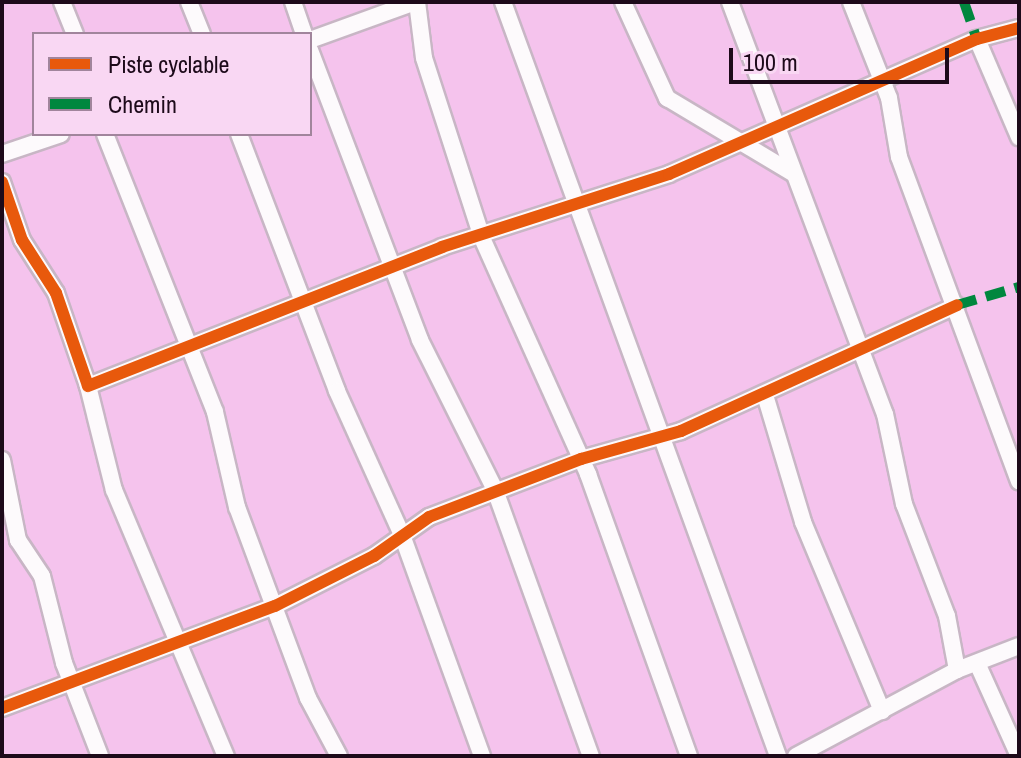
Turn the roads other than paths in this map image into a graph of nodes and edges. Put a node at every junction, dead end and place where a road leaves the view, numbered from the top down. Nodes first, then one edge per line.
1 (62, 2) edge
2 (189, 2) edge
3 (293, 2) edge
4 (416, 2) edge
5 (503, 2) edge
6 (623, 2) edge
7 (730, 2) edge
8 (851, 2) edge
9 (1019, 28) edge
10 (74, 32) edge
11 (201, 32) edge
12 (303, 32) edge
13 (312, 39) edge
14 (977, 39) junction
15 (312, 56) edge
16 (882, 85) junction
17 (780, 123) junction
18 (55, 136) edge
19 (106, 136) edge
20 (240, 136) edge
21 (1019, 137) edge
22 (736, 142) junction
23 (2, 154) edge
24 (795, 175) junction
25 (2, 182) edge
26 (576, 206) junction
27 (482, 238) junction
28 (395, 268) junction
29 (957, 305) junction
30 (306, 306) junction
31 (192, 348) junction
32 (859, 348) junction
33 (88, 386) junction
34 (765, 395) junction
35 (661, 438) junction
36 (581, 459) junction
37 (2, 460) edge
38 (1019, 481) edge
39 (495, 490) junction
40 (402, 535) junction
41 (275, 606) junction
42 (183, 642) junction
43 (1019, 646) edge
44 (977, 663) junction
45 (957, 670) junction
46 (70, 680) junction
47 (2, 708) edge
48 (882, 711) junction
49 (100, 756) edge
50 (226, 756) edge
51 (339, 756) edge
52 (482, 756) edge
53 (591, 756) edge
54 (689, 756) edge
55 (778, 756) edge
56 (796, 756) edge
57 (1019, 756) edge

1 - 10 street
2 - 11 street
3 - 12 street
4 - 13 street
4 - 27 street
5 - 26 street
6 - 22 street
7 - 17 street
8 - 16 street
9 - 14 street
14 - 16 street
14 - 21 street
15 - 28 street
16 - 17 street
16 - 29 street
17 - 22 street
17 - 24 street
18 - 23 street
19 - 31 street
20 - 30 street
22 - 24 street
22 - 26 street
24 - 32 street
25 - 33 street
26 - 27 street
26 - 35 street
27 - 28 street
27 - 36 street
28 - 30 street
28 - 39 street
29 - 32 street
29 - 38 street
30 - 31 street
30 - 40 street
31 - 33 street
31 - 41 street
32 - 34 street
32 - 45 street
33 - 42 street
34 - 35 street
34 - 48 street
35 - 36 street
35 - 55 street
36 - 39 street
36 - 54 street
37 - 46 street
39 - 40 street
39 - 53 street
40 - 41 street
40 - 52 street
41 - 42 street
41 - 51 street
42 - 46 street
42 - 50 street
43 - 44 street
44 - 45 street
44 - 57 street
45 - 48 street
46 - 47 street
46 - 49 street
48 - 56 street

